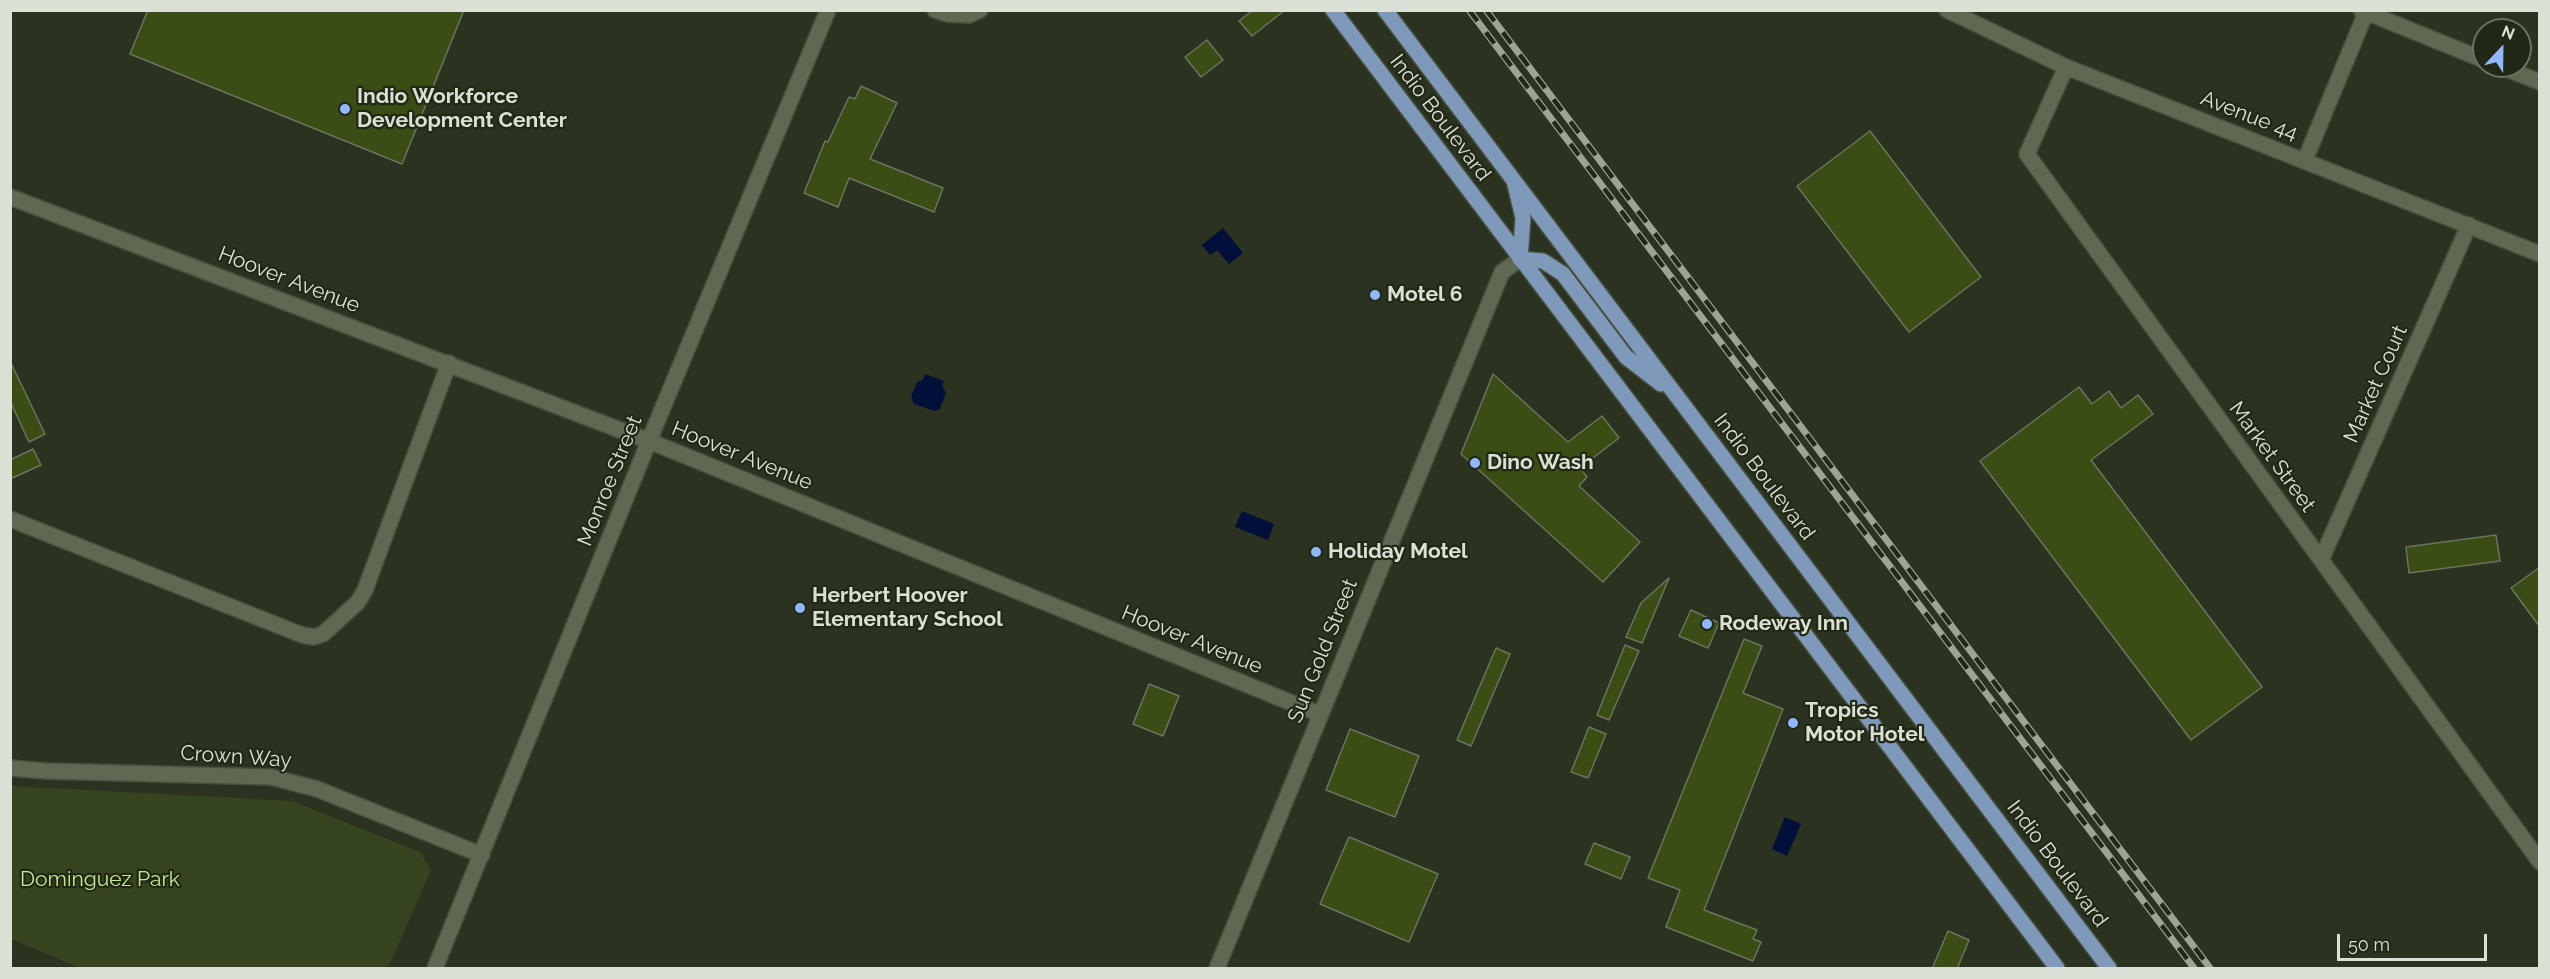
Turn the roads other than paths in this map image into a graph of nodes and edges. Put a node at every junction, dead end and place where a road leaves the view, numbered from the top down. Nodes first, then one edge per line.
1 (828, 10) edge
2 (934, 10) edge
3 (981, 10) edge
4 (1333, 10) edge
5 (1385, 10) edge
6 (1947, 10) edge
7 (2365, 11) edge
8 (2472, 55) edge
9 (2066, 68) junction
10 (2305, 160) junction
11 (1514, 180) junction
12 (10, 197) edge
13 (2469, 225) junction
14 (2540, 254) edge
15 (1520, 259) junction
16 (449, 363) junction
17 (1675, 394) junction
18 (649, 441) junction
19 (10, 519) edge
20 (2321, 560) junction
21 (1319, 714) junction
22 (10, 768) edge
23 (482, 855) junction
24 (2540, 862) edge
25 (435, 969) edge
26 (1217, 969) edge
27 (2057, 969) edge
28 (2109, 969) edge

1 - 18 street, Monroe Street
2 - 3 street
4 - 15 main road, Indio Boulevard
5 - 11 main road, Indio Boulevard
6 - 9 street, Avenue 44
7 - 8 street
7 - 10 street
9 - 10 street, Avenue 44
9 - 20 street, Market Street
10 - 13 street, Avenue 44
11 - 15 main road
11 - 17 main road, Indio Boulevard
12 - 16 street, Hoover Avenue
13 - 14 street, Avenue 44
13 - 20 street, Market Court
15 - 17 main road
15 - 21 street, Sun Gold Street
15 - 27 main road, Indio Boulevard
16 - 18 street, Hoover Avenue
16 - 19 street
17 - 28 main road, Indio Boulevard
18 - 21 street, Hoover Avenue
18 - 23 street, Monroe Street
20 - 24 street, Market Street
21 - 26 street, Sun Gold Street
22 - 23 street, Crown Way
23 - 25 street, Monroe Street

